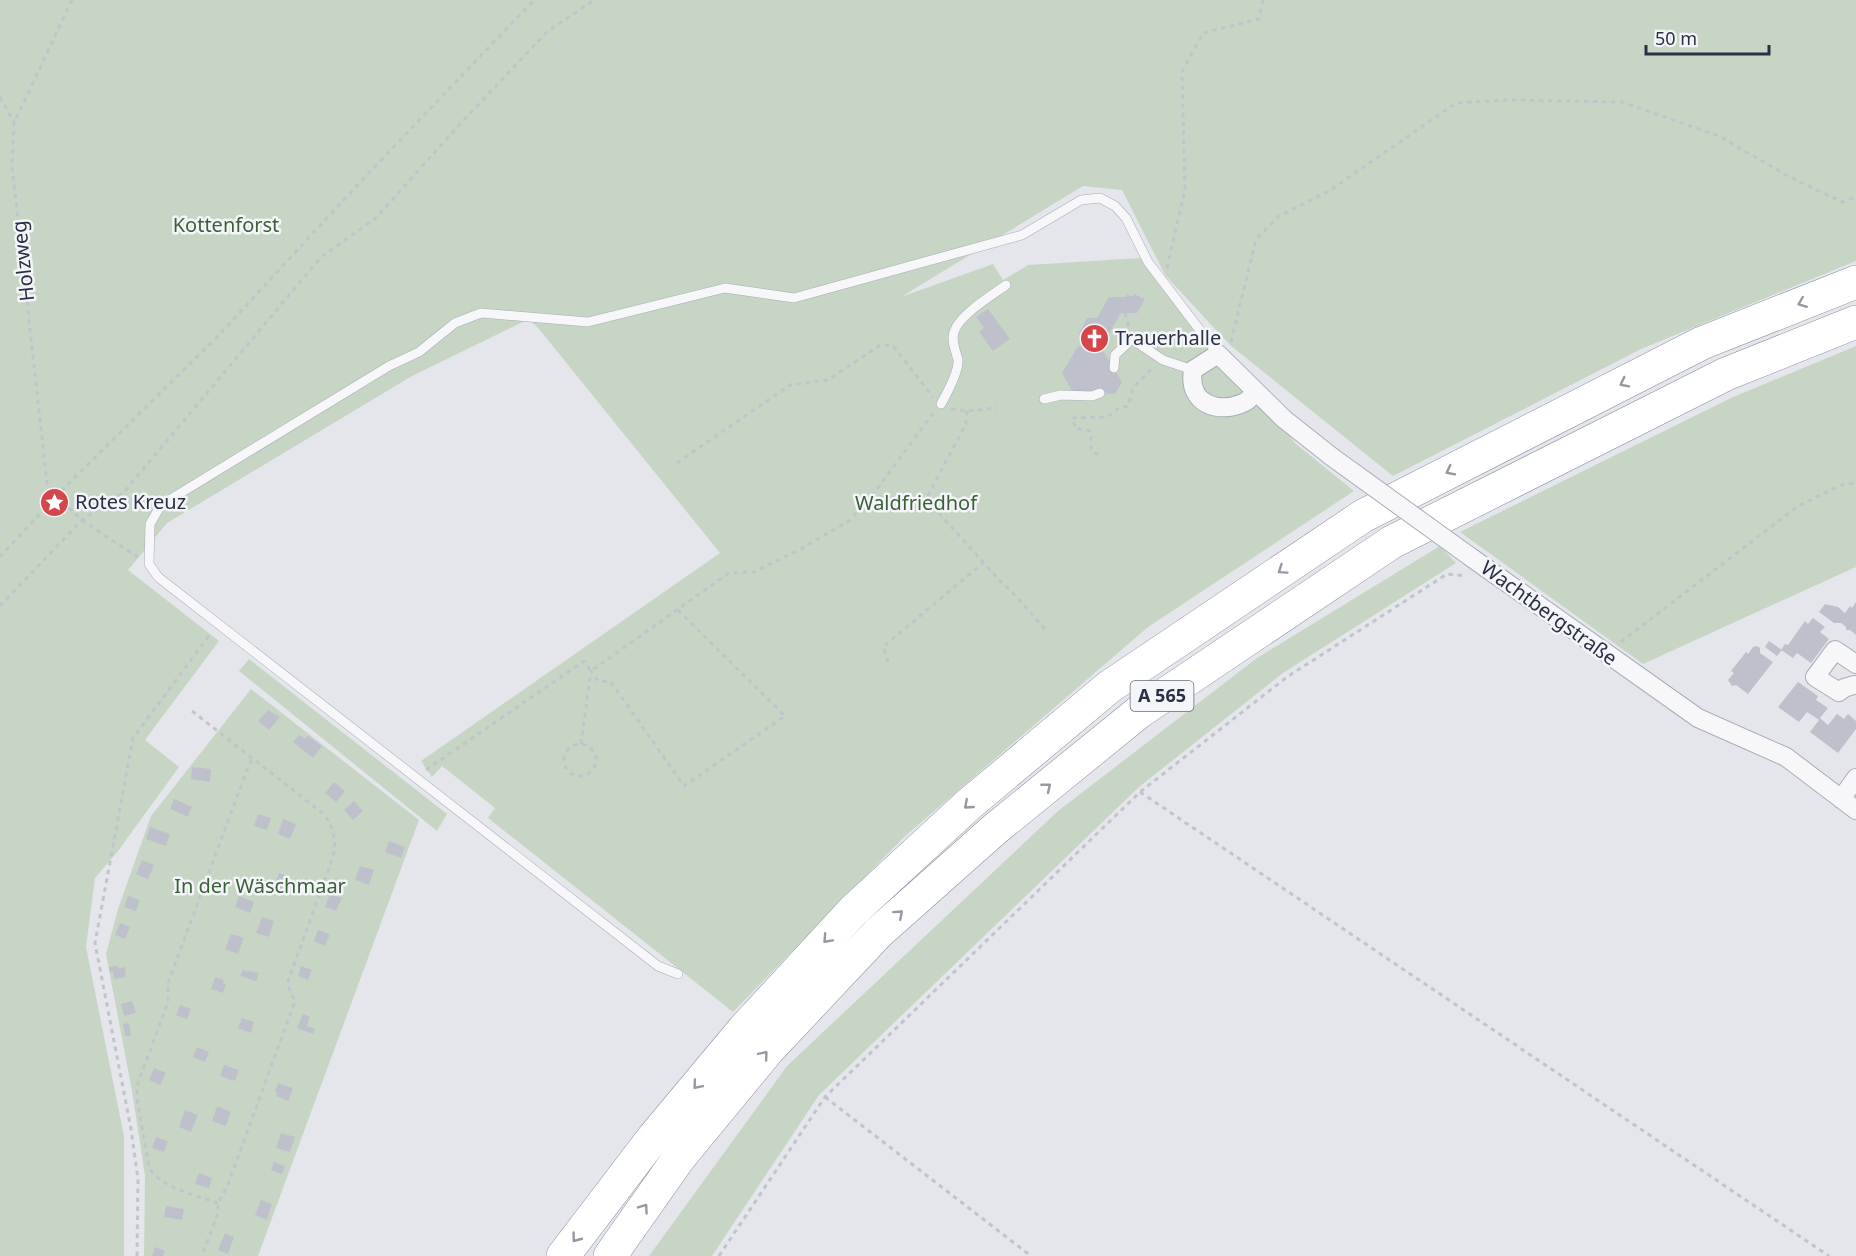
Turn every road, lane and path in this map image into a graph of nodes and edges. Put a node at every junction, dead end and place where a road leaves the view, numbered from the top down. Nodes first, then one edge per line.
1 (72, 0) edge
2 (534, 0) edge
3 (594, 0) edge
4 (1263, 0) edge
5 (0, 97) edge
6 (14, 123) junction
7 (1856, 197) edge
8 (1856, 282) edge
9 (1006, 285) dead end
10 (1169, 290) junction
11 (1856, 322) edge
12 (1203, 333) junction
13 (1218, 354) junction
14 (1162, 360) junction
15 (1114, 368) dead end
16 (1193, 370) junction
17 (1256, 392) junction
18 (1100, 393) dead end
19 (1044, 399) dead end
20 (941, 404) junction
21 (997, 408) dead end
22 (967, 411) junction
23 (1098, 454) dead end
24 (677, 463) dead end
25 (1856, 483) edge
26 (56, 496) junction
27 (871, 497) junction
28 (926, 499) junction
29 (82, 520) junction
30 (0, 557) edge
31 (983, 563) junction
32 (149, 564) junction
33 (1493, 573) junction
34 (0, 606) edge
35 (678, 610) junction
36 (218, 624) junction
37 (1044, 633) dead end
38 (1606, 654) junction
39 (888, 662) dead end
40 (1856, 664) edge
41 (591, 671) junction
42 (1855, 680) edge
43 (192, 711) dead end
44 (581, 744) junction
45 (254, 758) junction
46 (1856, 778) edge
47 (416, 779) junction
48 (1140, 792) junction
49 (1841, 799) junction
50 (1856, 810) edge
51 (678, 974) dead end
52 (825, 1097) junction
53 (218, 1203) junction
54 (137, 1256) edge
55 (202, 1256) edge
56 (563, 1256) edge
57 (610, 1256) edge
58 (719, 1256) edge
59 (1031, 1256) edge
60 (1829, 1256) edge

1 - 6 path, Holzweg
2 - 26 path
3 - 29 path
4 - 10 path
5 - 6 path
6 - 26 path, Holzweg
7 - 12 path
8 -> 56 highway, A 565
9 - 20 lane
10 - 12 lane, Wachtbergstraße
10 - 32 lane, Wachtbergstraße
57 -> 11 highway, A 565
12 - 13 lane, Wachtbergstraße
13 - 16 street
13 - 17 street, Wachtbergstraße
14 - 15 lane
14 - 16 lane
14 - 23 path
16 - 17 street
17 - 33 street, Wachtbergstraße, bridge
18 - 19 lane
20 - 22 path
20 - 24 path
20 - 27 path
21 - 22 path
22 - 28 path
25 - 38 path
26 - 29 path
26 - 30 path
27 - 28 path
27 - 35 path
28 - 31 path
29 - 32 path
29 - 34 path
31 - 37 path
31 - 39 path
32 - 36 lane
33 - 38 street, Wachtbergstraße
33 - 48 path
35 - 41 path
35 - 41 path
36 - 47 lane
36 - 54 path
38 - 49 street, Wachtbergstraße
40 - 42 street
41 - 44 path
41 - 47 path
43 - 45 path
44 - 44 path
45 - 53 path
45 - 53 path
46 - 49 street
47 - 51 lane
48 - 52 path
48 - 60 path
49 - 50 street, Wachtbergstraße
52 - 58 path
52 - 59 path
53 - 55 path

